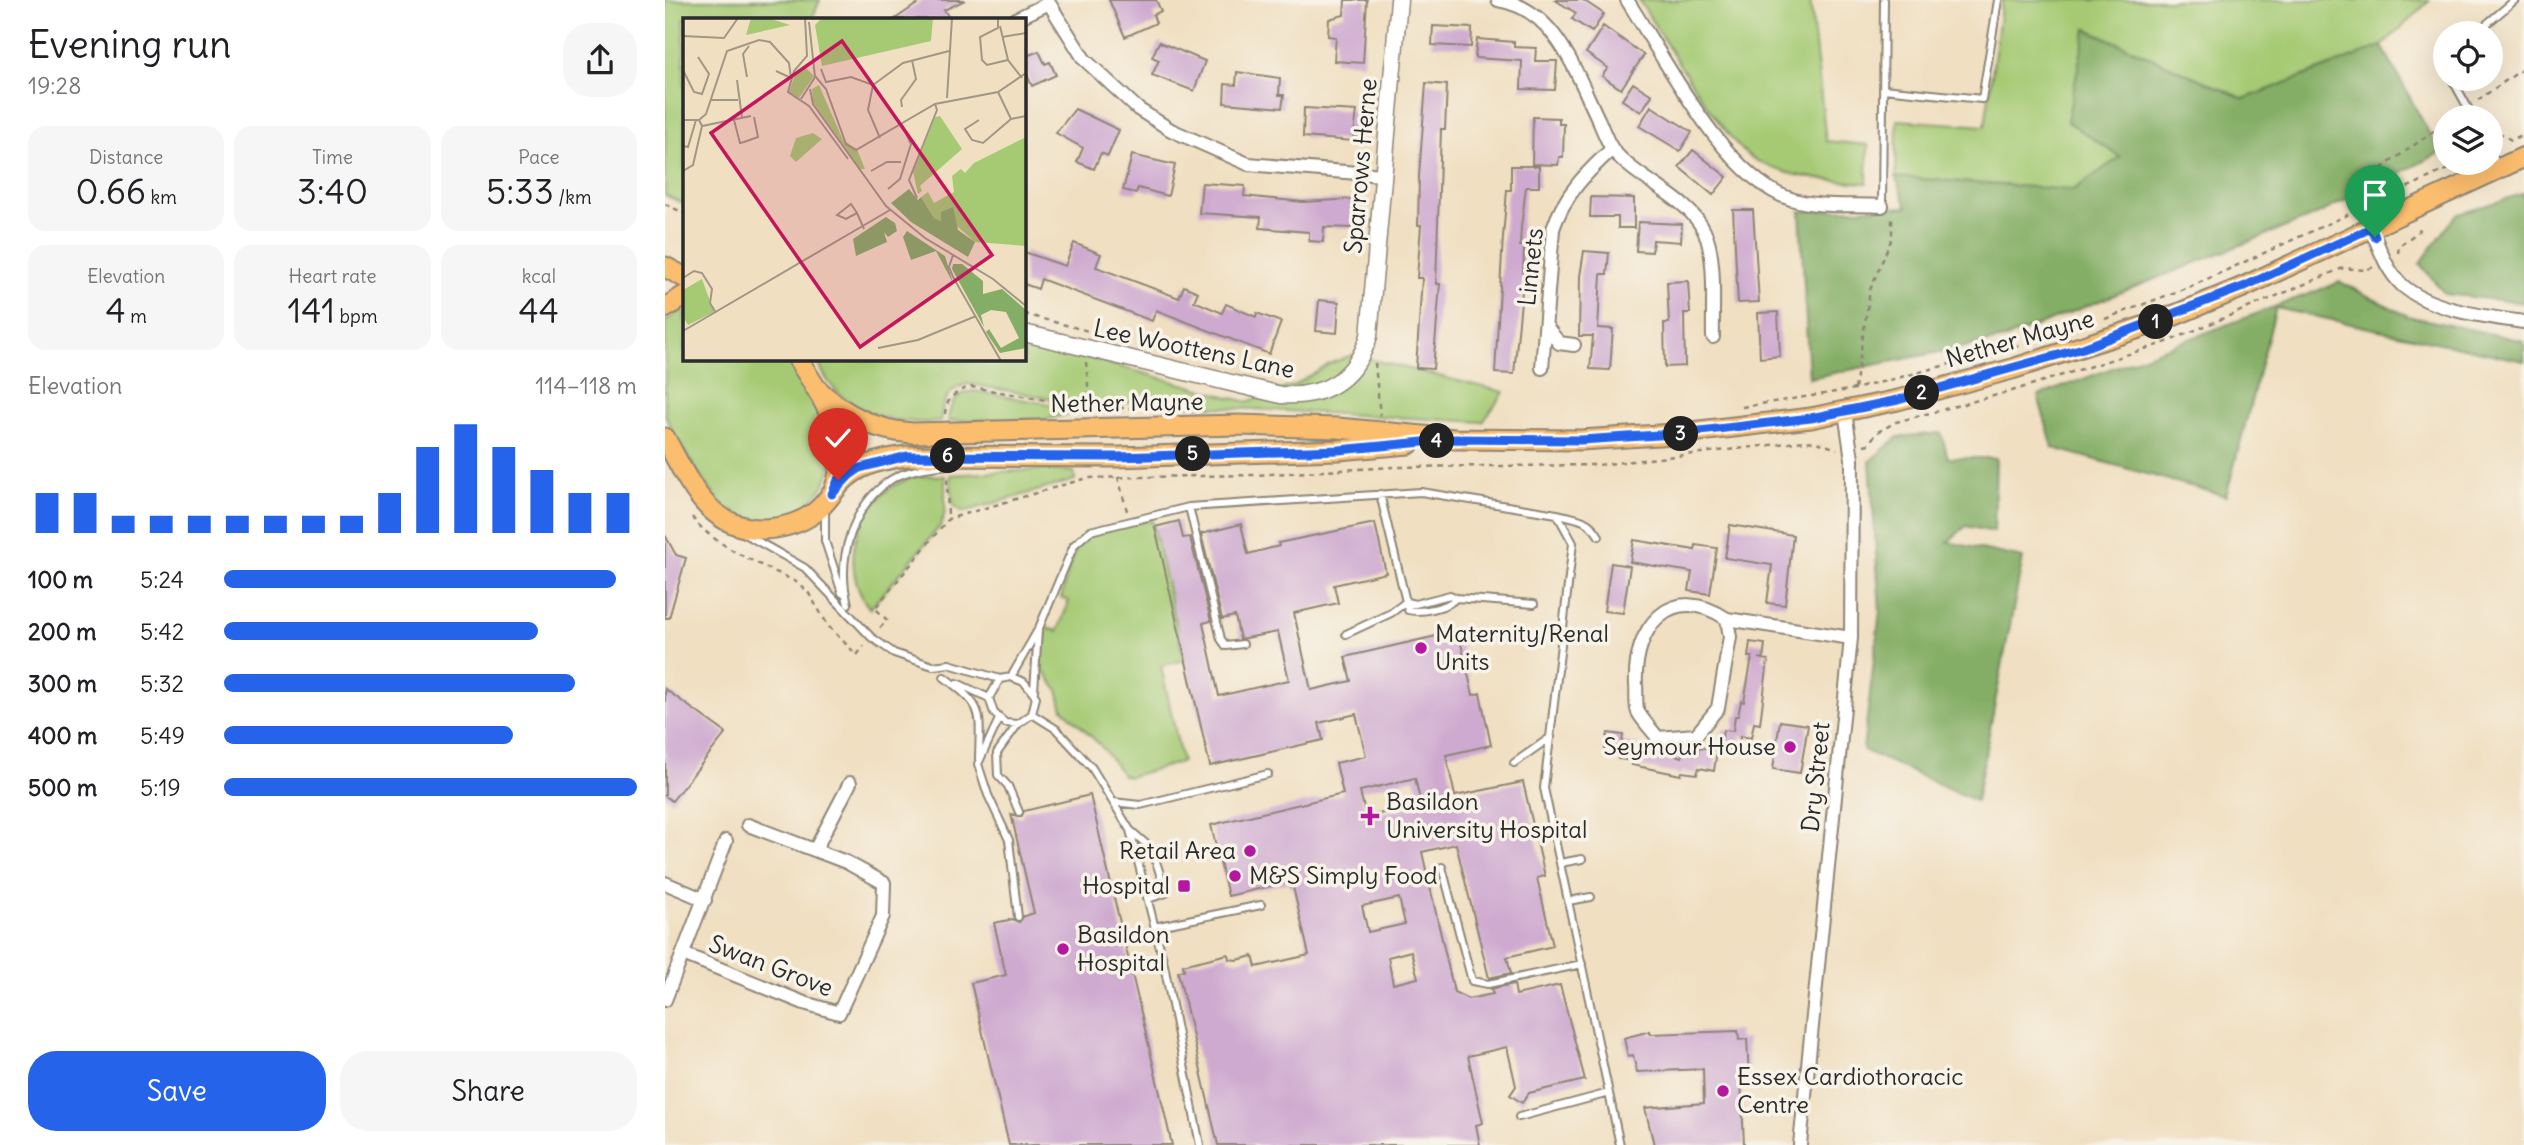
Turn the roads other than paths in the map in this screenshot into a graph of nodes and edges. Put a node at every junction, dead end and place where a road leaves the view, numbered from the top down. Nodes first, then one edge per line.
1 (1399, 0) edge
2 (1498, 0) edge
3 (1627, 0) edge
4 (1884, 0) edge
5 (1998, 0) edge
6 (2515, 0) edge
7 (1047, 2) edge
8 (1018, 18) edge
9 (2490, 21) edge
10 (1883, 89) junction
11 (1612, 149) junction
12 (2524, 157) edge
13 (2503, 167) edge
14 (1382, 175) junction
15 (2486, 175) edge
16 (1882, 206) joint
17 (2371, 228) junction
18 (665, 267) edge
19 (683, 276) edge
20 (683, 297) edge
21 (665, 308) edge
22 (2524, 322) edge
23 (1546, 326) junction
24 (1025, 333) edge
25 (1369, 336) joint
26 (1713, 337) dead end
27 (1574, 345) dead end
28 (1542, 368) dead end
29 (806, 369) edge
30 (1845, 412) junction
31 (1455, 439) junction
32 (667, 447) edge
33 (1010, 458) junction
34 (832, 494) junction
35 (1380, 494) junction
36 (1189, 507) junction
37 (1557, 514) junction
38 (725, 522) junction
39 (1599, 536) dead end
40 (1406, 602) junction
41 (848, 604) junction
42 (1534, 604) dead end
43 (1727, 620) junction
44 (863, 628) junction
45 (1039, 628) junction
46 (1346, 634) dead end
47 (1851, 638) junction
48 (1243, 644) dead end
49 (933, 666) junction
50 (944, 677) junction
51 (1011, 677) junction
52 (1000, 679) junction
53 (1034, 691) junction
54 (989, 698) junction
55 (1032, 714) junction
56 (999, 719) junction
57 (1019, 723) junction
58 (1551, 737) junction
59 (1514, 763) dead end
60 (978, 764) junction
61 (1268, 774) dead end
62 (850, 783) dead end
63 (1113, 802) junction
64 (1020, 812) dead end
65 (748, 825) dead end
66 (1131, 830) junction
67 (726, 841) dead end
68 (815, 850) junction
69 (1582, 859) dead end
70 (1560, 863) junction
71 (1442, 867) dead end
72 (665, 883) edge
73 (1591, 897) dead end
74 (1148, 899) junction
75 (705, 900) junction
76 (1568, 901) junction
77 (1261, 905) dead end
78 (1018, 917) dead end
79 (1154, 927) junction
80 (683, 954) junction
81 (1582, 964) junction
82 (665, 1000) edge
83 (1609, 1093) junction
84 (1519, 1117) dead end
85 (1201, 1145) edge
86 (1620, 1145) edge
87 (1800, 1145) edge

1 - 14 street, Sparrows Herne
2 - 11 street
3 - 16 street
4 - 10 lane
5 - 10 lane
6 - 9 lane
7 - 8 street
7 - 14 street
10 - 16 lane
11 - 23 street, Linnets
11 - 26 street
12 - 13 main road, Nether Mayne
14 - 25 street, Sparrows Herne
15 - 17 main road, Nether Mayne
17 - 22 street
17 - 30 main road, Nether Mayne
18 - 19 main road
20 - 21 main road
23 - 27 street
23 - 28 street, Linnets
24 - 25 street, Lee Woottens Lane
29 - 31 main road, Nether Mayne
29 - 34 main road, Nether Mayne
30 - 31 main road, Nether Mayne
30 - 47 street, Dry Street
31 - 33 main road, Nether Mayne
32 - 38 main road
33 - 34 main road, Nether Mayne
33 - 41 lane
34 - 38 main road, Nether Mayne
34 - 41 lane
35 - 36 lane
35 - 37 lane
35 - 40 lane
36 - 45 lane
36 - 48 lane
37 - 39 lane
37 - 58 lane
38 - 44 lane
40 - 42 lane
40 - 46 lane
41 - 44 lane
43 - 43 street
43 - 47 street
44 - 49 lane
45 - 51 lane
45 - 53 lane
47 - 87 street, Dry Street
49 - 50 lane
49 - 52 lane
50 - 54 lane
50 - 60 lane
51 - 52 lane
51 - 53 lane
52 - 54 lane
53 - 55 lane
54 - 56 lane
55 - 57 lane
55 - 63 lane
56 - 57 lane
56 - 60 lane
57 - 64 lane
58 - 59 lane
58 - 70 lane
60 - 78 lane
61 - 63 lane
62 - 68 street
63 - 66 lane
65 - 68 street, Swan Grove
66 - 74 lane
66 - 74 lane
67 - 75 street
68 - 80 street, Swan Grove
69 - 70 lane
70 - 76 lane
71 - 81 lane
72 - 75 street
73 - 76 lane
74 - 79 lane
75 - 80 street
76 - 81 lane
77 - 79 lane
79 - 85 lane
80 - 82 street
81 - 83 lane
83 - 84 lane
83 - 86 lane

